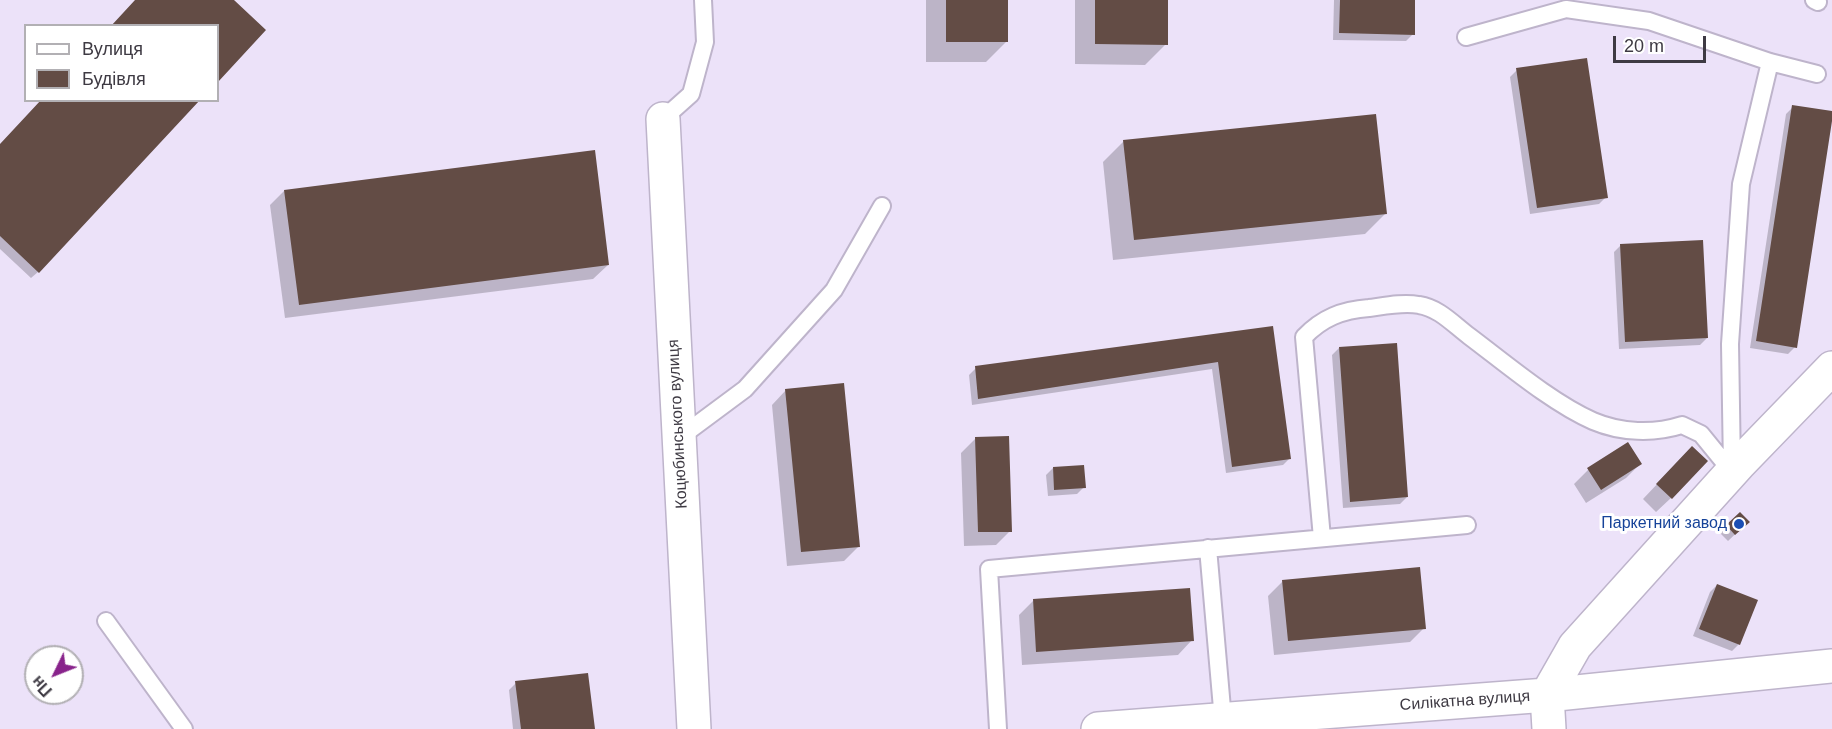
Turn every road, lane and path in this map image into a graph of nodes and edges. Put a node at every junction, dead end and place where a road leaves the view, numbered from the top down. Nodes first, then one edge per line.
1 (703, 0) edge
2 (1571, 4) edge
3 (1466, 37) dead end
4 (1770, 62) junction
5 (1817, 74) dead end
6 (663, 119) joint
7 (882, 206) dead end
8 (1832, 369) edge
9 (679, 438) junction
10 (1732, 472) junction
11 (1467, 525) dead end
12 (1322, 538) junction
13 (1209, 548) junction
14 (106, 621) dead end
15 (1832, 666) edge
16 (1546, 695) junction
17 (1223, 720) junction
18 (184, 729) edge
19 (694, 729) edge
20 (998, 729) edge
21 (1098, 729) edge
22 (1549, 729) edge

1 - 6 lane
2 - 3 lane
2 - 4 lane
4 - 5 lane
4 - 10 lane
6 - 9 street, Коцюбинського вулиця
7 - 9 lane
8 - 10 street
9 - 19 street, Коцюбинського вулиця
10 - 12 lane
10 - 16 street
11 - 12 lane
12 - 13 lane
13 - 17 lane
13 - 20 lane
14 - 18 lane
15 - 16 street, Силікатна вулиця
16 - 17 street, Силікатна вулиця
16 - 22 street
17 - 21 street, Силікатна вулиця

